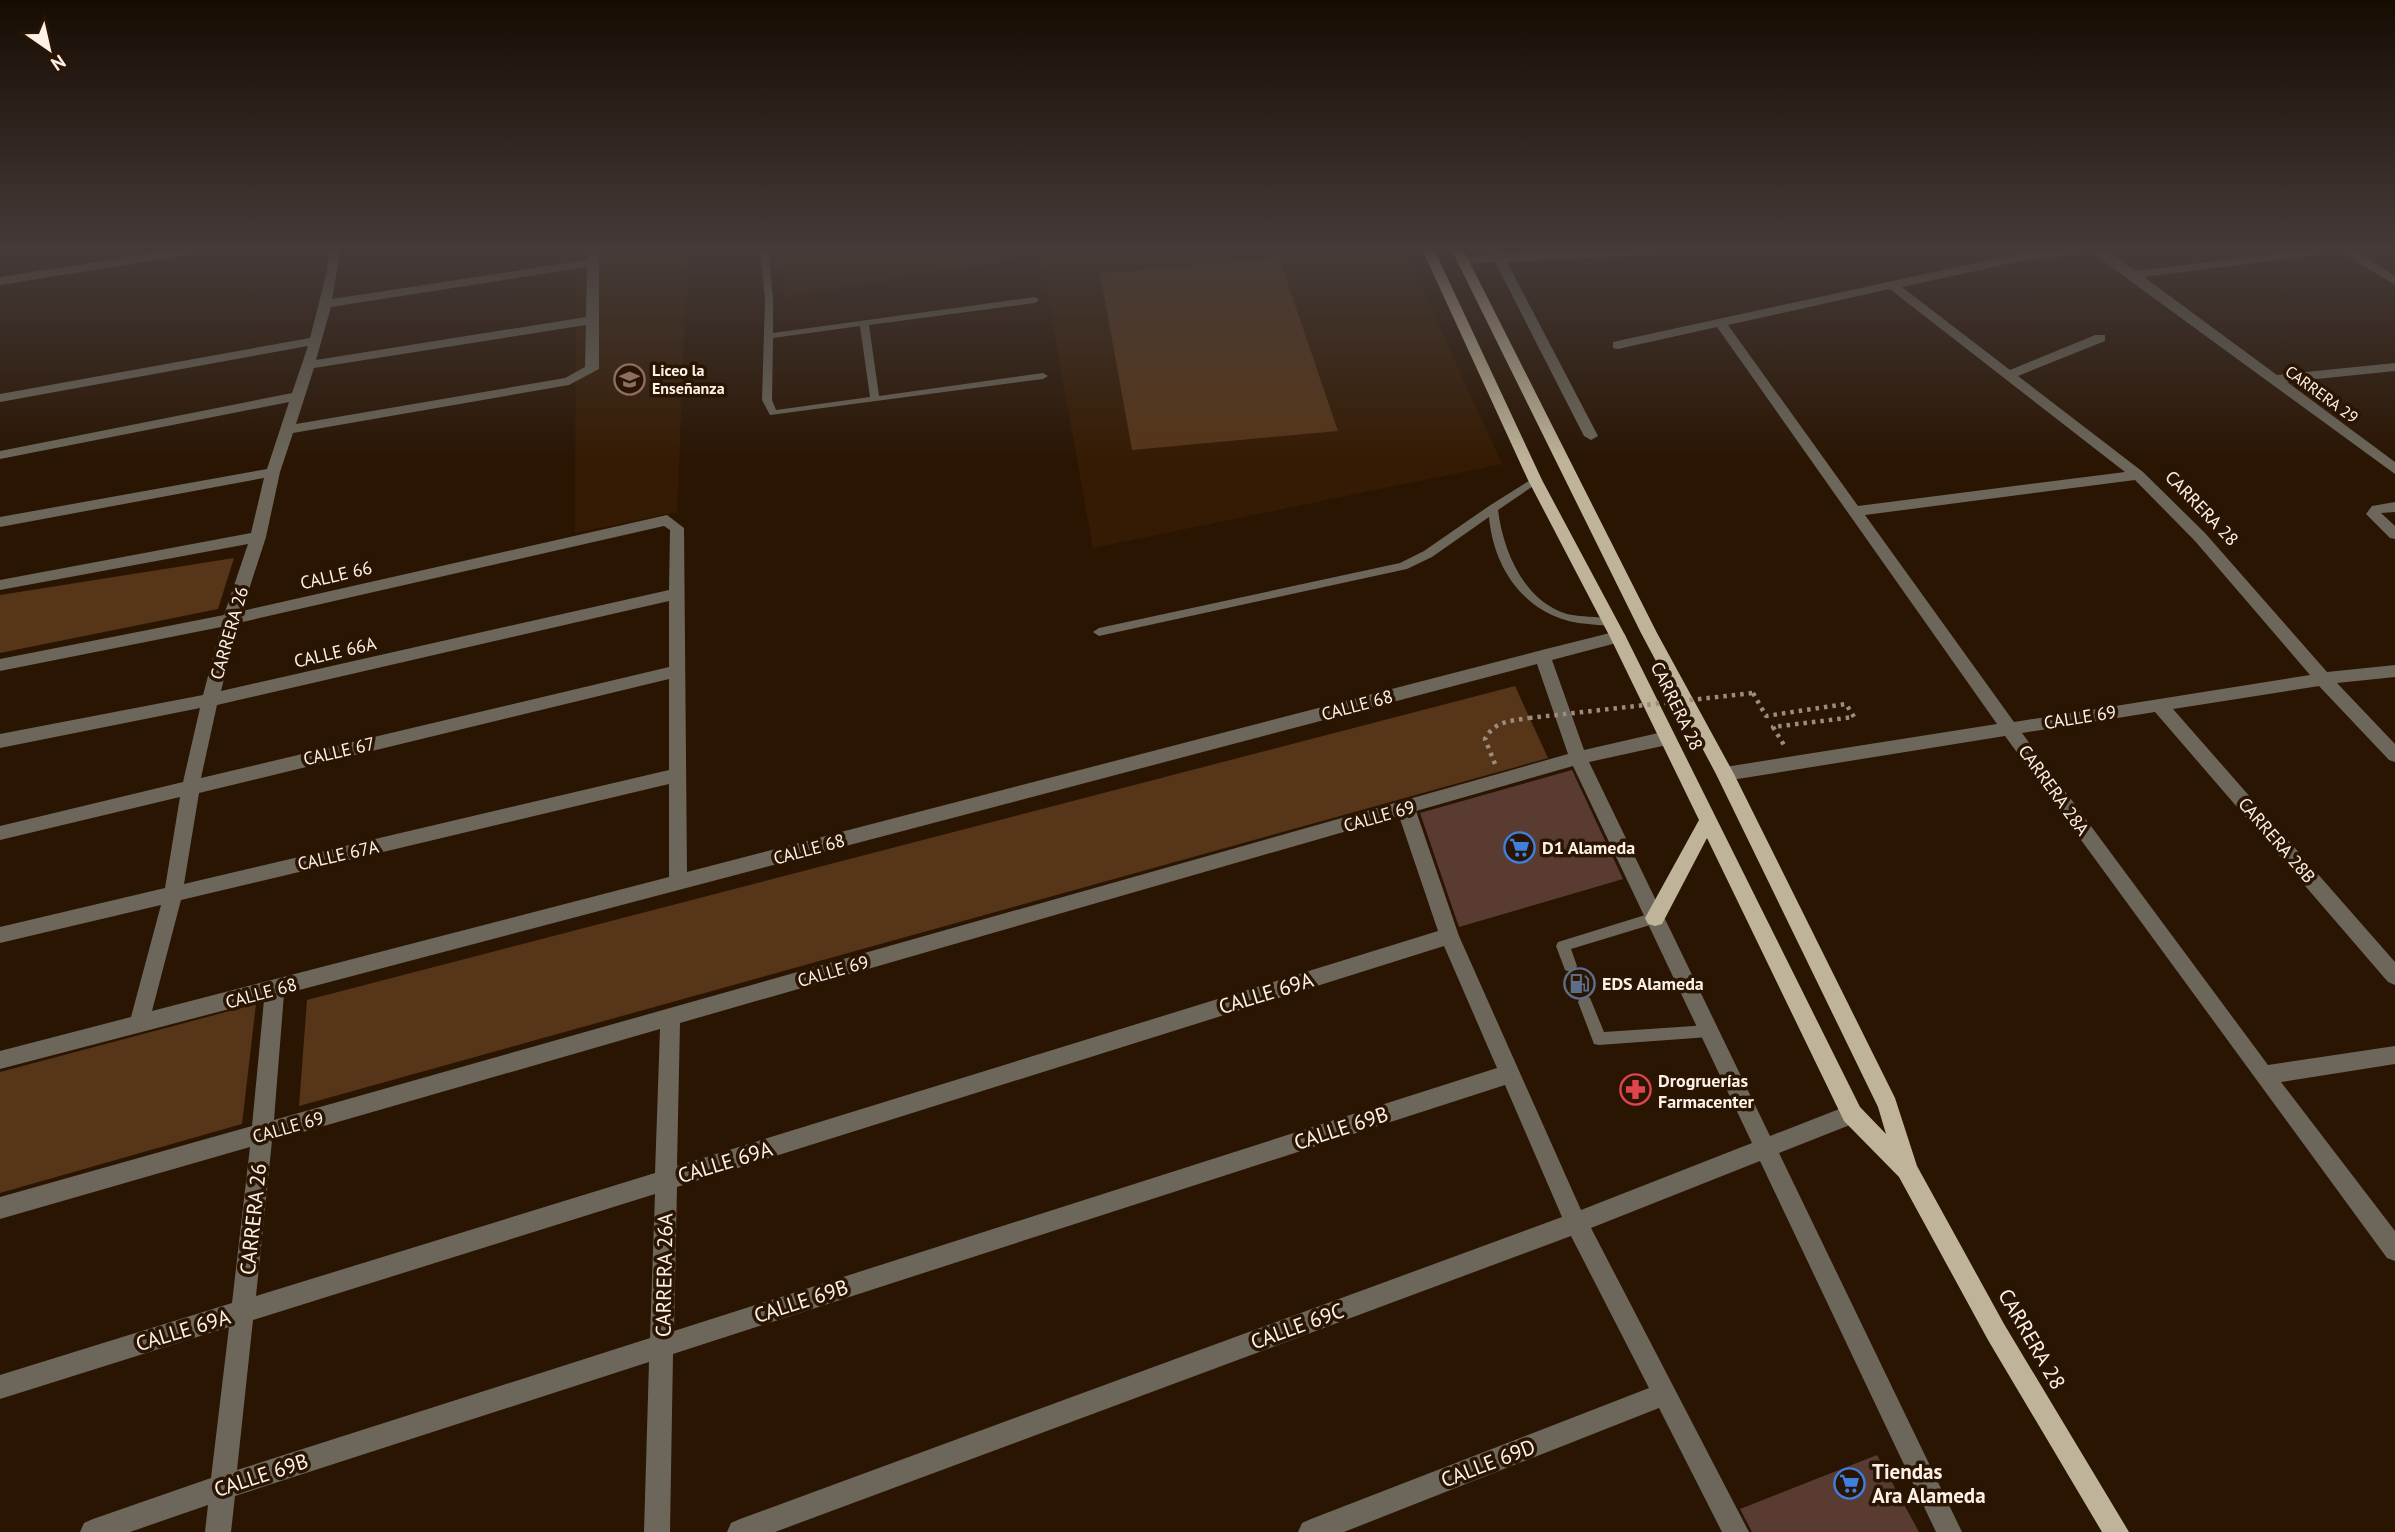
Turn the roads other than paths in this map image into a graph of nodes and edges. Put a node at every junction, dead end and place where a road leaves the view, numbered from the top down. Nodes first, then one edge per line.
1 (321, 318) edge
2 (768, 318) edge
3 (898, 318) edge
4 (1460, 318) edge
5 (1492, 318) edge
6 (1530, 318) edge
7 (1747, 318) edge
8 (1936, 318) edge
9 (2189, 318) edge
10 (592, 320) joint
11 (864, 323) junction
12 (1721, 324) junction
13 (768, 336) junction
14 (2100, 338) dead end
15 (316, 341) junction
16 (1618, 345) dead end
17 (309, 365) junction
18 (2395, 367) edge
19 (2009, 375) junction
20 (1043, 376) dead end
21 (2272, 380) junction
22 (299, 396) junction
23 (0, 398) edge
24 (875, 399) junction
25 (286, 430) junction
26 (1591, 436) dead end
27 (0, 455) edge
28 (2395, 468) edge
29 (273, 472) junction
30 (2138, 475) junction
31 (1535, 480) junction
32 (2395, 507) edge
33 (1493, 508) junction
34 (1857, 511) junction
35 (0, 522) edge
36 (2395, 534) edge
37 (258, 537) junction
38 (0, 585) edge
39 (677, 594) junction
40 (231, 619) junction
41 (1614, 630) junction
42 (1099, 632) dead end
43 (1542, 656) junction
44 (0, 665) edge
45 (678, 671) junction
46 (2395, 671) edge
47 (2323, 679) junction
48 (210, 700) junction
49 (2159, 705) junction
50 (2010, 728) junction
51 (1667, 738) junction
52 (0, 741) edge
53 (2395, 755) edge
54 (1578, 758) junction
55 (1725, 774) junction
56 (676, 775) junction
57 (191, 785) junction
58 (1406, 808) junction
59 (1708, 820) junction
60 (0, 833) edge
61 (678, 883) junction
62 (173, 894) junction
63 (1655, 918) junction
64 (0, 935) edge
65 (1449, 936) junction
66 (1570, 966) dead end
67 (2395, 976) edge
68 (275, 989) junction
69 (1584, 1002) dead end
70 (670, 1018) junction
71 (139, 1024) junction
72 (1709, 1031) junction
73 (2395, 1055) edge
74 (0, 1060) edge
75 (1510, 1074) junction
76 (2263, 1075) junction
77 (1852, 1114) junction
78 (262, 1134) junction
79 (1765, 1150) junction
80 (1907, 1171) junction
81 (666, 1180) junction
82 (0, 1208) edge
83 (1576, 1223) junction
84 (2395, 1250) edge
85 (243, 1312) junction
86 (662, 1346) junction
87 (0, 1387) edge
88 (1664, 1394) junction
89 (223, 1487) junction
90 (93, 1532) edge
91 (218, 1532) edge
92 (657, 1532) edge
93 (740, 1532) edge
94 (1311, 1532) edge
95 (1736, 1532) edge
96 (1949, 1532) edge
97 (2116, 1532) edge

1 - 15 street, CARRERA 26
2 - 13 lane
3 - 11 lane
4 - 31 main road, CARRERA 28
5 - 55 main road, CARRERA 28
6 - 26 street
7 - 12 street
8 - 19 street, CARRERA 28
9 - 21 street, CARRERA 29
10 - 17 street
10 - 25 street
11 - 13 lane
11 - 24 lane
12 - 16 street
12 - 34 street, CARRERA 28A
13 - 24 lane
14 - 19 street
15 - 17 street, CARRERA 26
15 - 23 street
17 - 22 street, CARRERA 26
18 - 21 street
19 - 30 street, CARRERA 28
20 - 24 lane
21 - 28 street, CARRERA 29
22 - 25 street, CARRERA 26
22 - 27 street
25 - 29 street, CARRERA 26
29 - 35 street
29 - 37 street, CARRERA 26
30 - 34 street
30 - 47 street, CARRERA 28
31 - 33 lane
31 - 41 main road, CARRERA 28
32 - 36 street
33 - 41 lane
33 - 42 lane
34 - 50 street, CARRERA 28A
37 - 38 street
37 - 40 street, CARRERA 26
39 - 40 street, CALLE 66
39 - 45 street
39 - 48 street, CALLE 66A
40 - 44 street, CALLE 66
40 - 48 street, CARRERA 26
41 - 43 street, CALLE 68
41 - 51 main road, CARRERA 28
43 - 54 street
43 - 61 street, CALLE 68
45 - 56 street
45 - 57 street, CALLE 67
46 - 47 street, CALLE 69
47 - 49 street, CALLE 69
47 - 53 street, CARRERA 28
48 - 52 street, CALLE 66A
48 - 57 street, CARRERA 26
49 - 50 street, CALLE 69
49 - 67 street, CARRERA 28B
50 - 55 street, CALLE 69
50 - 76 street, CARRERA 28A
51 - 54 street, CALLE 69
51 - 59 main road, CARRERA 28
54 - 58 street, CALLE 69
54 - 63 street
55 - 80 main road, CARRERA 28
56 - 61 street
56 - 62 street, CALLE 67A
57 - 60 street, CALLE 67
57 - 62 street, CARRERA 26
58 - 65 street
58 - 70 street, CALLE 69
59 - 63 main road
59 - 77 main road, CARRERA 28
61 - 68 street, CALLE 68
62 - 64 street, CALLE 67A
62 - 71 street, CARRERA 26
63 - 66 lane
63 - 72 street
65 - 75 street
65 - 81 street, CALLE 69A
68 - 71 street, CALLE 68
68 - 78 street, CARRERA 26
69 - 72 lane
70 - 78 street, CALLE 69
70 - 81 street, CARRERA 26A
71 - 74 street, CALLE 68
72 - 79 street
73 - 76 street
75 - 83 street
75 - 86 street, CALLE 69B
76 - 84 street, CARRERA 28A
77 - 79 street, CALLE 69C
77 - 80 main road, CARRERA 28
78 - 82 street, CALLE 69
78 - 85 street, CARRERA 26
79 - 83 street, CALLE 69C
79 - 96 street
80 - 97 main road, CARRERA 28
81 - 85 street, CALLE 69A
81 - 86 street, CARRERA 26A
83 - 88 street
83 - 93 street, CALLE 69C
85 - 87 street, CALLE 69A
85 - 89 street, CARRERA 26
86 - 89 street, CALLE 69B
86 - 92 street, CARRERA 26A
88 - 94 street, CALLE 69D
88 - 95 street
89 - 90 street, CALLE 69B
89 - 91 street, CARRERA 26

